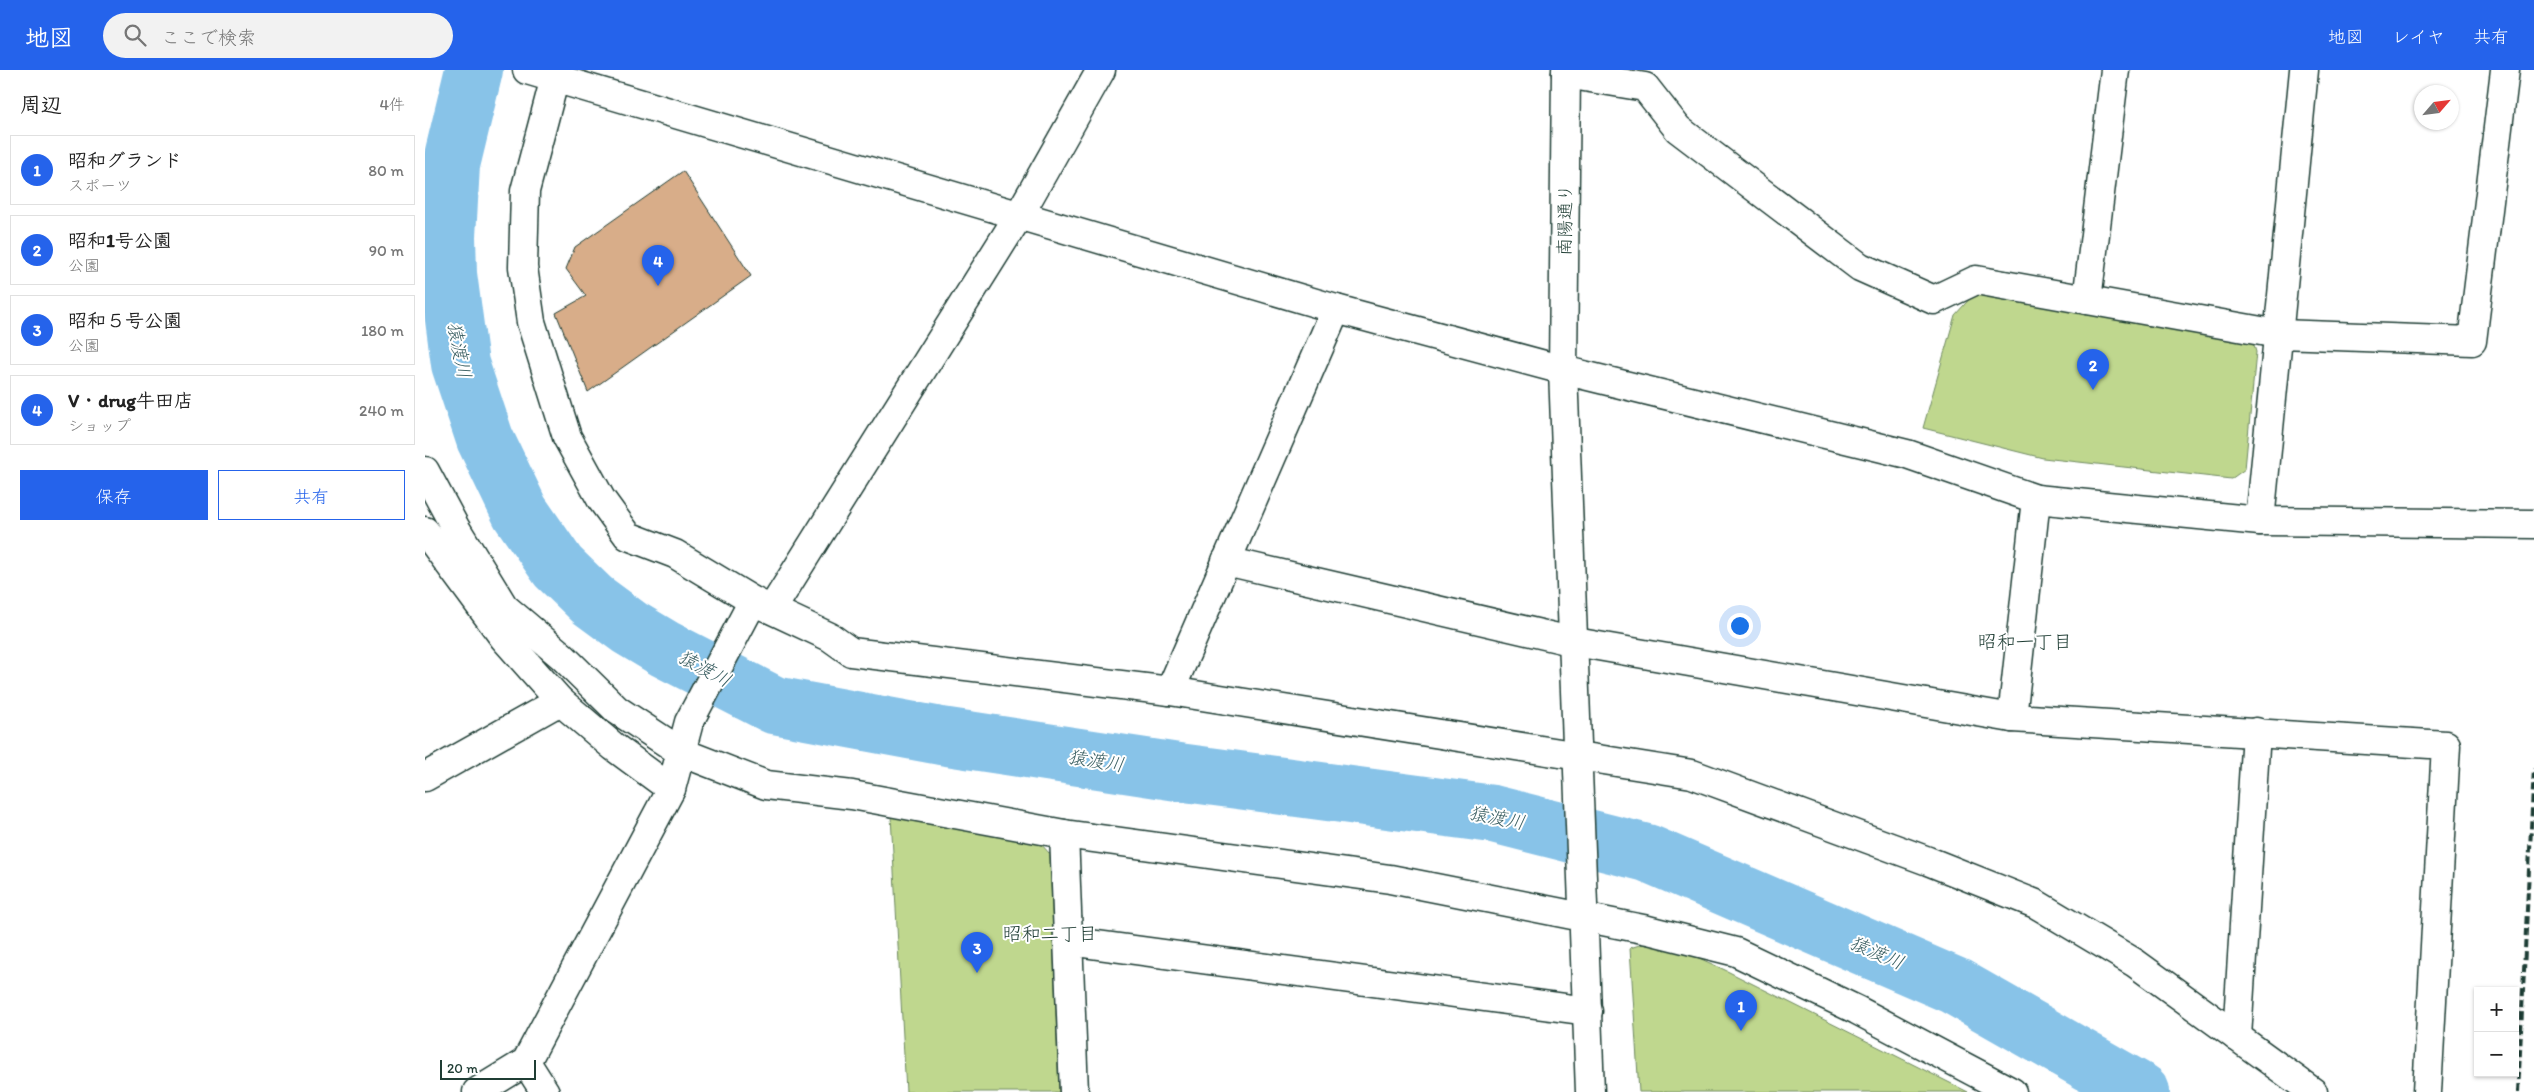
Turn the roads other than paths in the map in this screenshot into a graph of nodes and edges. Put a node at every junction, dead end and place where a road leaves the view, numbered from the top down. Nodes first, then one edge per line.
1 (1101, 70) edge
2 (2115, 70) edge
3 (2304, 70) edge
4 (2505, 70) edge
5 (1566, 72) edge
6 (545, 73) edge
7 (1018, 217) junction
8 (2087, 300) junction
9 (1336, 309) junction
10 (2279, 334) junction
11 (1563, 370) junction
12 (425, 471) edge
13 (2036, 499) junction
14 (2260, 521) junction
15 (2534, 524) edge
16 (425, 533) edge
17 (1225, 561) junction
18 (763, 605) junction
19 (1575, 642) junction
20 (1170, 691) junction
21 (560, 701) junction
22 (2012, 718) junction
23 (2256, 732) junction
24 (681, 752) junction
25 (1579, 763) junction
26 (425, 777) edge
27 (671, 788) junction
28 (1064, 834) junction
29 (1584, 908) junction
30 (1068, 941) junction
31 (1588, 1011) junction
32 (2237, 1037) junction
33 (526, 1062) junction
34 (477, 1092) edge
35 (545, 1092) edge
36 (1074, 1092) edge
37 (1590, 1092) edge
38 (2012, 1092) edge
39 (2313, 1092) edge
40 (2427, 1092) edge

1 - 7 street
2 - 8 street
3 - 10 street
4 - 10 street
5 - 8 street
5 - 11 street, 南陽通り
6 - 7 street
6 - 18 street
7 - 9 street
7 - 18 street
8 - 10 street
9 - 11 street
9 - 17 street
10 - 14 street
11 - 13 street
11 - 19 street, 南陽通り
12 - 24 street
13 - 14 street
13 - 22 street
14 - 15 street
16 - 21 street
17 - 19 street
17 - 20 street
18 - 20 street
18 - 24 street
19 - 22 street
19 - 25 street, 南陽通り
20 - 25 street
21 - 26 street
21 - 27 street
22 - 23 street
23 - 32 street
23 - 40 street
24 - 27 street
24 - 28 street
25 - 29 street, 南陽通り
25 - 32 street
27 - 33 street
28 - 29 street
28 - 30 street
29 - 31 street, 南陽通り
29 - 38 street
30 - 31 street
30 - 36 street
31 - 37 street, 南陽通り
32 - 39 street
33 - 34 street
33 - 35 street

